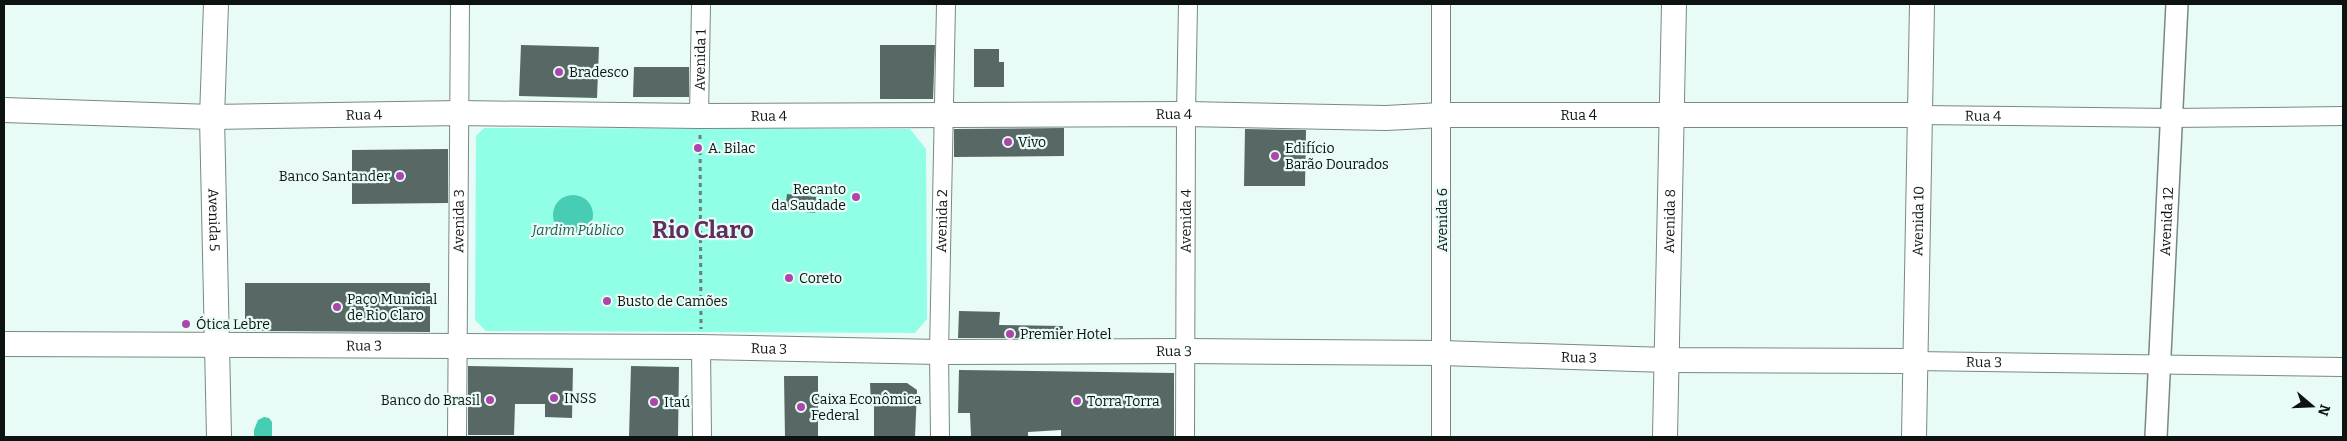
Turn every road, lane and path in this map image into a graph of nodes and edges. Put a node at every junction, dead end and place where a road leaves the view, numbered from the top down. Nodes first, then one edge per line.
1 (216, 4) edge
2 (460, 4) edge
3 (701, 4) edge
4 (946, 4) edge
5 (1188, 4) edge
6 (1441, 4) edge
7 (1674, 4) edge
8 (1922, 4) edge
9 (2177, 4) edge
10 (4, 110) edge
11 (460, 113) junction
12 (944, 114) junction
13 (1186, 114) junction
14 (1672, 114) junction
15 (1442, 115) junction
16 (1919, 115) junction
17 (699, 116) junction
18 (2343, 116) edge
19 (212, 117) junction
20 (2171, 118) junction
21 (4, 344) edge
22 (217, 345) junction
23 (459, 345) junction
24 (701, 347) junction
25 (1186, 350) junction
26 (939, 352) junction
27 (1441, 353) junction
28 (1667, 360) junction
29 (1915, 361) junction
30 (2159, 363) junction
31 (2343, 367) edge
32 (219, 437) edge
33 (458, 437) edge
34 (702, 437) edge
35 (940, 437) edge
36 (1186, 437) edge
37 (1441, 437) edge
38 (1665, 437) edge
39 (1914, 437) edge
40 (2156, 437) edge

1 - 19 main road, Avenida 5
2 - 11 street, Avenida 3
3 - 17 street, Avenida 1
4 - 12 street, Avenida 2
5 - 13 street, Avenida 4
6 - 15 street, Avenida 6
7 - 14 main road, Avenida 8
8 - 16 main road, Avenida 10
9 - 20 street, Avenida 12
10 - 19 main road, Rua 4
11 - 17 main road, Rua 4
11 - 19 main road, Rua 4
11 - 23 street, Avenida 3
12 - 13 main road, Rua 4
12 - 17 main road, Rua 4
12 - 26 street, Avenida 2
13 - 15 main road, Rua 4
13 - 25 street, Avenida 4
14 - 15 main road, Rua 4
14 - 16 main road, Rua 4
14 - 28 main road, Avenida 8
15 - 27 street, Avenida 6
16 - 20 street, Rua 4
16 - 29 main road, Avenida 10
17 - 24 path
18 - 20 street, Rua 4
19 - 22 main road, Avenida 5
20 - 30 street, Avenida 12
21 - 22 main road, Rua 3
22 - 23 main road, Rua 3
22 - 32 main road, Avenida 5
23 - 24 main road, Rua 3
23 - 33 street, Avenida 3
24 - 26 main road, Rua 3
24 - 34 street
25 - 26 main road, Rua 3
25 - 27 main road, Rua 3
25 - 36 street, Avenida 4
26 - 35 street, Avenida 2
27 - 28 main road, Rua 3
27 - 37 street, Avenida 6
28 - 29 main road, Rua 3
28 - 38 main road, Avenida 8
29 - 30 street, Rua 3
29 - 39 main road, Avenida 10
30 - 31 street, Rua 3
30 - 40 street, Avenida 12

